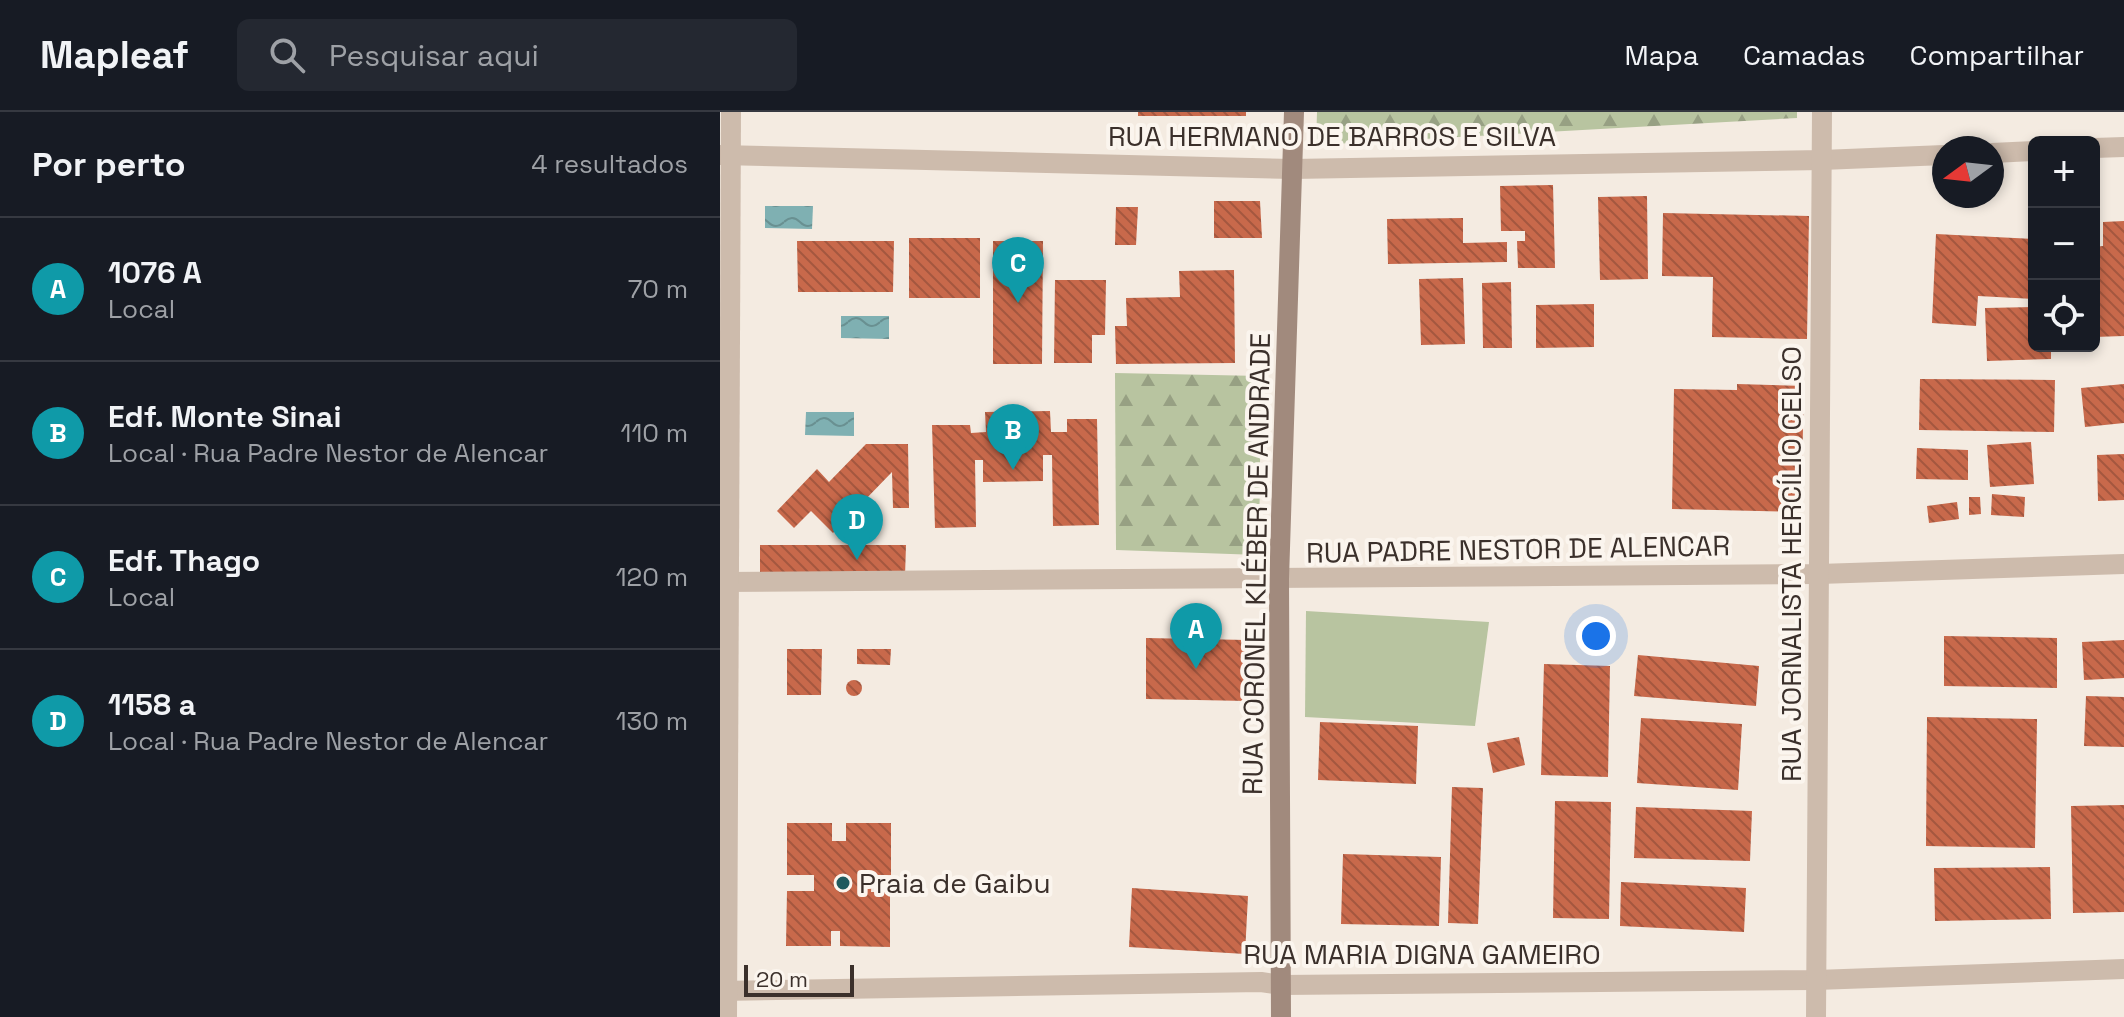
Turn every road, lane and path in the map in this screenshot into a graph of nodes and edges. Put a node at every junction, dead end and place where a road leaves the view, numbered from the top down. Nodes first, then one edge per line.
1 (731, 112) edge
2 (1294, 112) edge
3 (1822, 112) edge
4 (2124, 147) edge
5 (2100, 148) edge
6 (2028, 151) edge
7 (2004, 152) edge
8 (725, 155) edge
9 (1932, 155) edge
10 (1822, 160) junction
11 (1292, 169) junction
12 (2124, 564) edge
13 (1819, 574) junction
14 (1279, 579) junction
15 (724, 582) edge
16 (2124, 969) edge
17 (1816, 980) junction
18 (1282, 985) junction
19 (724, 991) edge
20 (727, 1017) edge
21 (1281, 1017) edge
22 (1816, 1017) edge

1 - 8 street
2 - 11 main road, RUA CORONEL KLÉBER DE ANDRADE
3 - 10 street, RUA JORNALISTA HERCÍLIO CELSO
4 - 5 street
6 - 7 street
8 - 11 street, RUA HERMANO DE BARROS E SILVA
8 - 15 street
9 - 10 street, RUA HERMANO DE BARROS E SILVA
10 - 11 street, RUA HERMANO DE BARROS E SILVA
10 - 13 street, RUA JORNALISTA HERCÍLIO CELSO
11 - 14 main road, RUA CORONEL KLÉBER DE ANDRADE
12 - 13 street, RUA PADRE NESTOR DE ALENCAR
13 - 14 street, RUA PADRE NESTOR DE ALENCAR
13 - 17 street, RUA JORNALISTA HERCÍLIO CELSO
14 - 15 street, RUA PADRE NESTOR DE ALENCAR
14 - 18 main road, RUA CORONEL KLÉBER DE ANDRADE
15 - 19 street
16 - 17 street, RUA MARIA DIGNA GAMEIRO
17 - 18 street, RUA MARIA DIGNA GAMEIRO
17 - 22 street, RUA JORNALISTA HERCÍLIO CELSO
18 - 19 street, RUA MARIA DIGNA GAMEIRO
18 - 21 main road, RUA CORONEL KLÉBER DE ANDRADE
19 - 20 street

